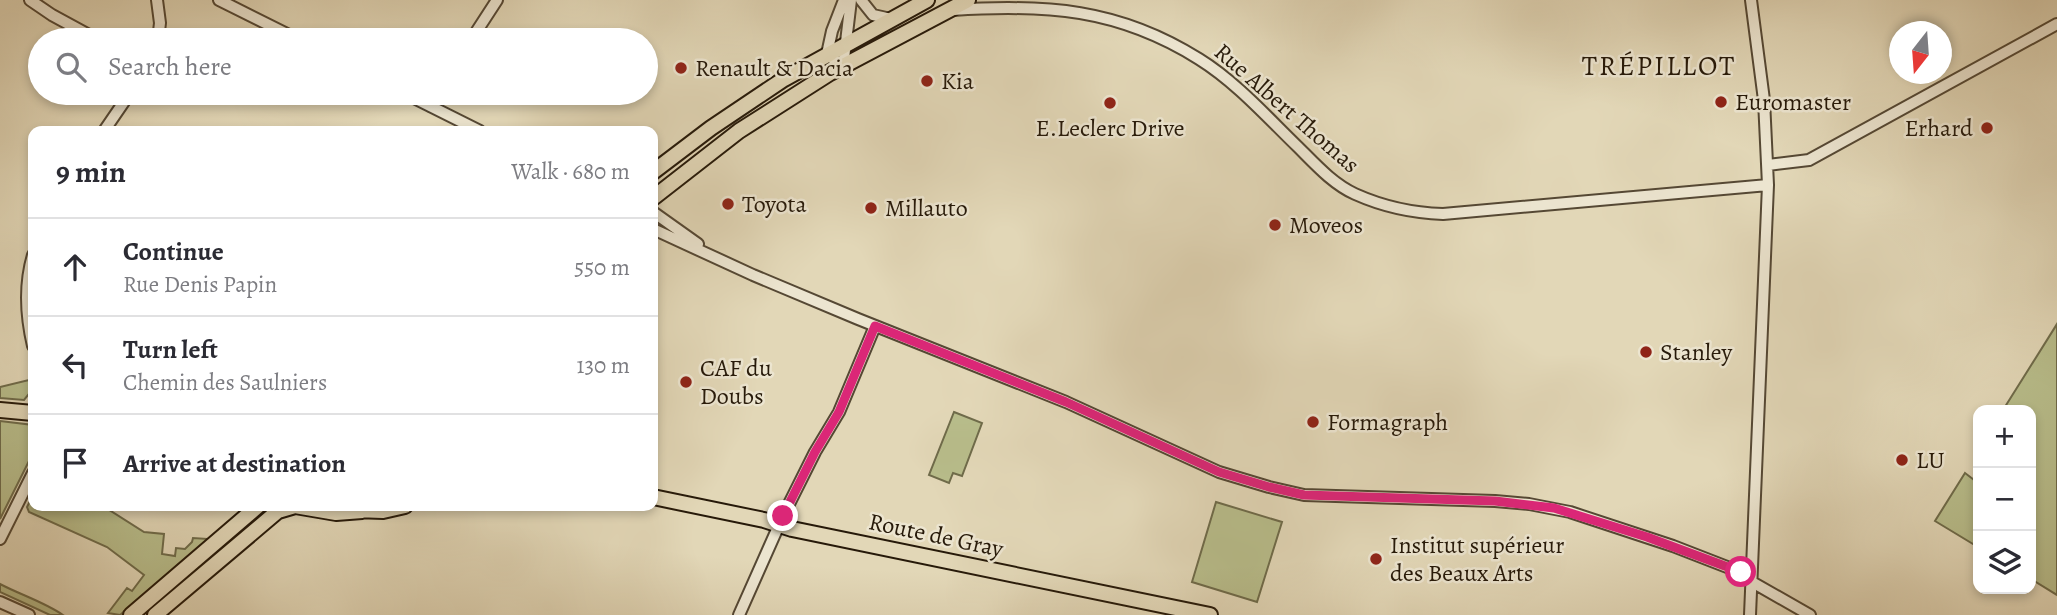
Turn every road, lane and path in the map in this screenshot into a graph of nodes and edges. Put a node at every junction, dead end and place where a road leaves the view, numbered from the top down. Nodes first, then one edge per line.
1 (30, 0) edge
2 (157, 0) edge
3 (219, 0) edge
4 (497, 0) edge
5 (844, 0) edge
6 (851, 0) edge
7 (861, 0) edge
8 (928, 0) edge
9 (968, 0) edge
10 (1751, 0) edge
11 (950, 10) junction
12 (891, 19) junction
13 (2057, 24) edge
14 (75, 28) edge
15 (159, 28) edge
16 (275, 28) edge
17 (479, 28) edge
18 (845, 44) junction
19 (827, 54) junction
20 (842, 67) junction
21 (122, 105) edge
22 (430, 106) edge
23 (107, 126) edge
24 (470, 126) edge
25 (1768, 165) junction
26 (658, 168) edge
27 (1768, 185) junction
28 (658, 194) edge
29 (658, 216) edge
30 (658, 231) edge
31 (718, 258) junction
32 (28, 282) edge
33 (28, 326) edge
34 (875, 326) junction
35 (0, 410) edge
36 (28, 413) edge
37 (28, 483) edge
38 (658, 498) edge
39 (252, 511) edge
40 (278, 511) edge
41 (324, 511) edge
42 (362, 511) joint
43 (383, 511) edge
44 (779, 525) junction
45 (0, 539) edge
46 (1752, 583) junction
47 (0, 602) edge
48 (29, 615) edge
49 (131, 615) edge
50 (155, 615) edge
51 (739, 615) edge
52 (1210, 615) edge
53 (1750, 615) edge
54 (1810, 615) edge

1 - 14 street
2 - 15 street
3 - 16 street
4 - 17 street
5 - 19 street
6 - 18 street
7 - 12 street
8 - 12 main road
9 - 11 main road
10 - 25 street
11 - 20 main road
11 - 27 street, Rue Albert Thomas
12 - 18 main road
13 - 25 street
18 - 19 main road
18 - 20 street
19 - 20 street
19 - 26 main road
20 - 28 main road
21 - 23 street
22 - 24 street
25 - 27 street
27 - 46 street
29 - 31 street
30 - 31 street
31 - 34 street
32 - 33 street
34 - 44 street
34 - 46 street
35 - 36 main road
37 - 45 street
38 - 44 main road, Route de Gray
39 - 49 main road
40 - 50 main road
41 - 42 main road
42 - 43 main road
44 - 51 street
44 - 52 main road, Route de Gray
46 - 53 street
46 - 54 street
47 - 48 street

